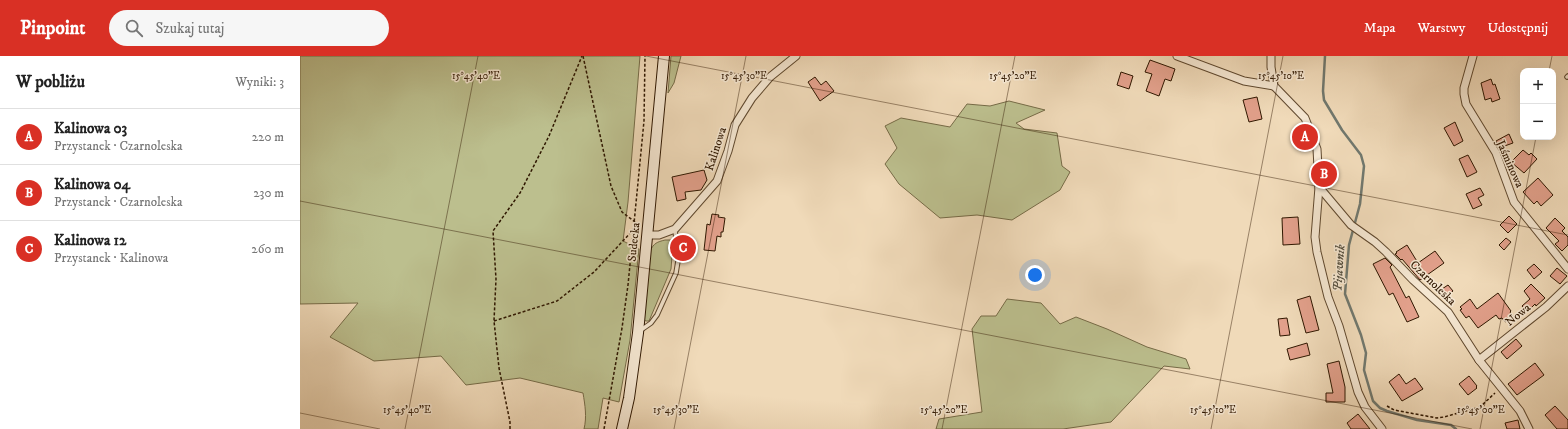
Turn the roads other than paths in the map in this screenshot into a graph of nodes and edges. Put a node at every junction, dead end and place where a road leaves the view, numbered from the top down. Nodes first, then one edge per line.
1 (664, 56) edge
2 (796, 56) edge
3 (1177, 56) edge
4 (1271, 56) edge
5 (1473, 56) edge
6 (1274, 86) junction
7 (1319, 188) junction
8 (675, 229) junction
9 (648, 235) junction
10 (1568, 268) edge
11 (1568, 286) edge
12 (638, 333) junction
13 (1479, 360) junction
14 (622, 429) edge
15 (1382, 429) edge
16 (1529, 429) edge

1 - 9 main road, Sudecka
2 - 8 street, Kalinowa
3 - 6 street
4 - 6 street
5 - 10 street, Jaśminowa
6 - 7 street
7 - 13 street, Czarnoleska
7 - 15 street
8 - 9 street
8 - 12 lane
9 - 12 main road, Sudecka
11 - 13 street, Nowa
12 - 14 main road, Sudecka
13 - 16 street, Czarnoleska

